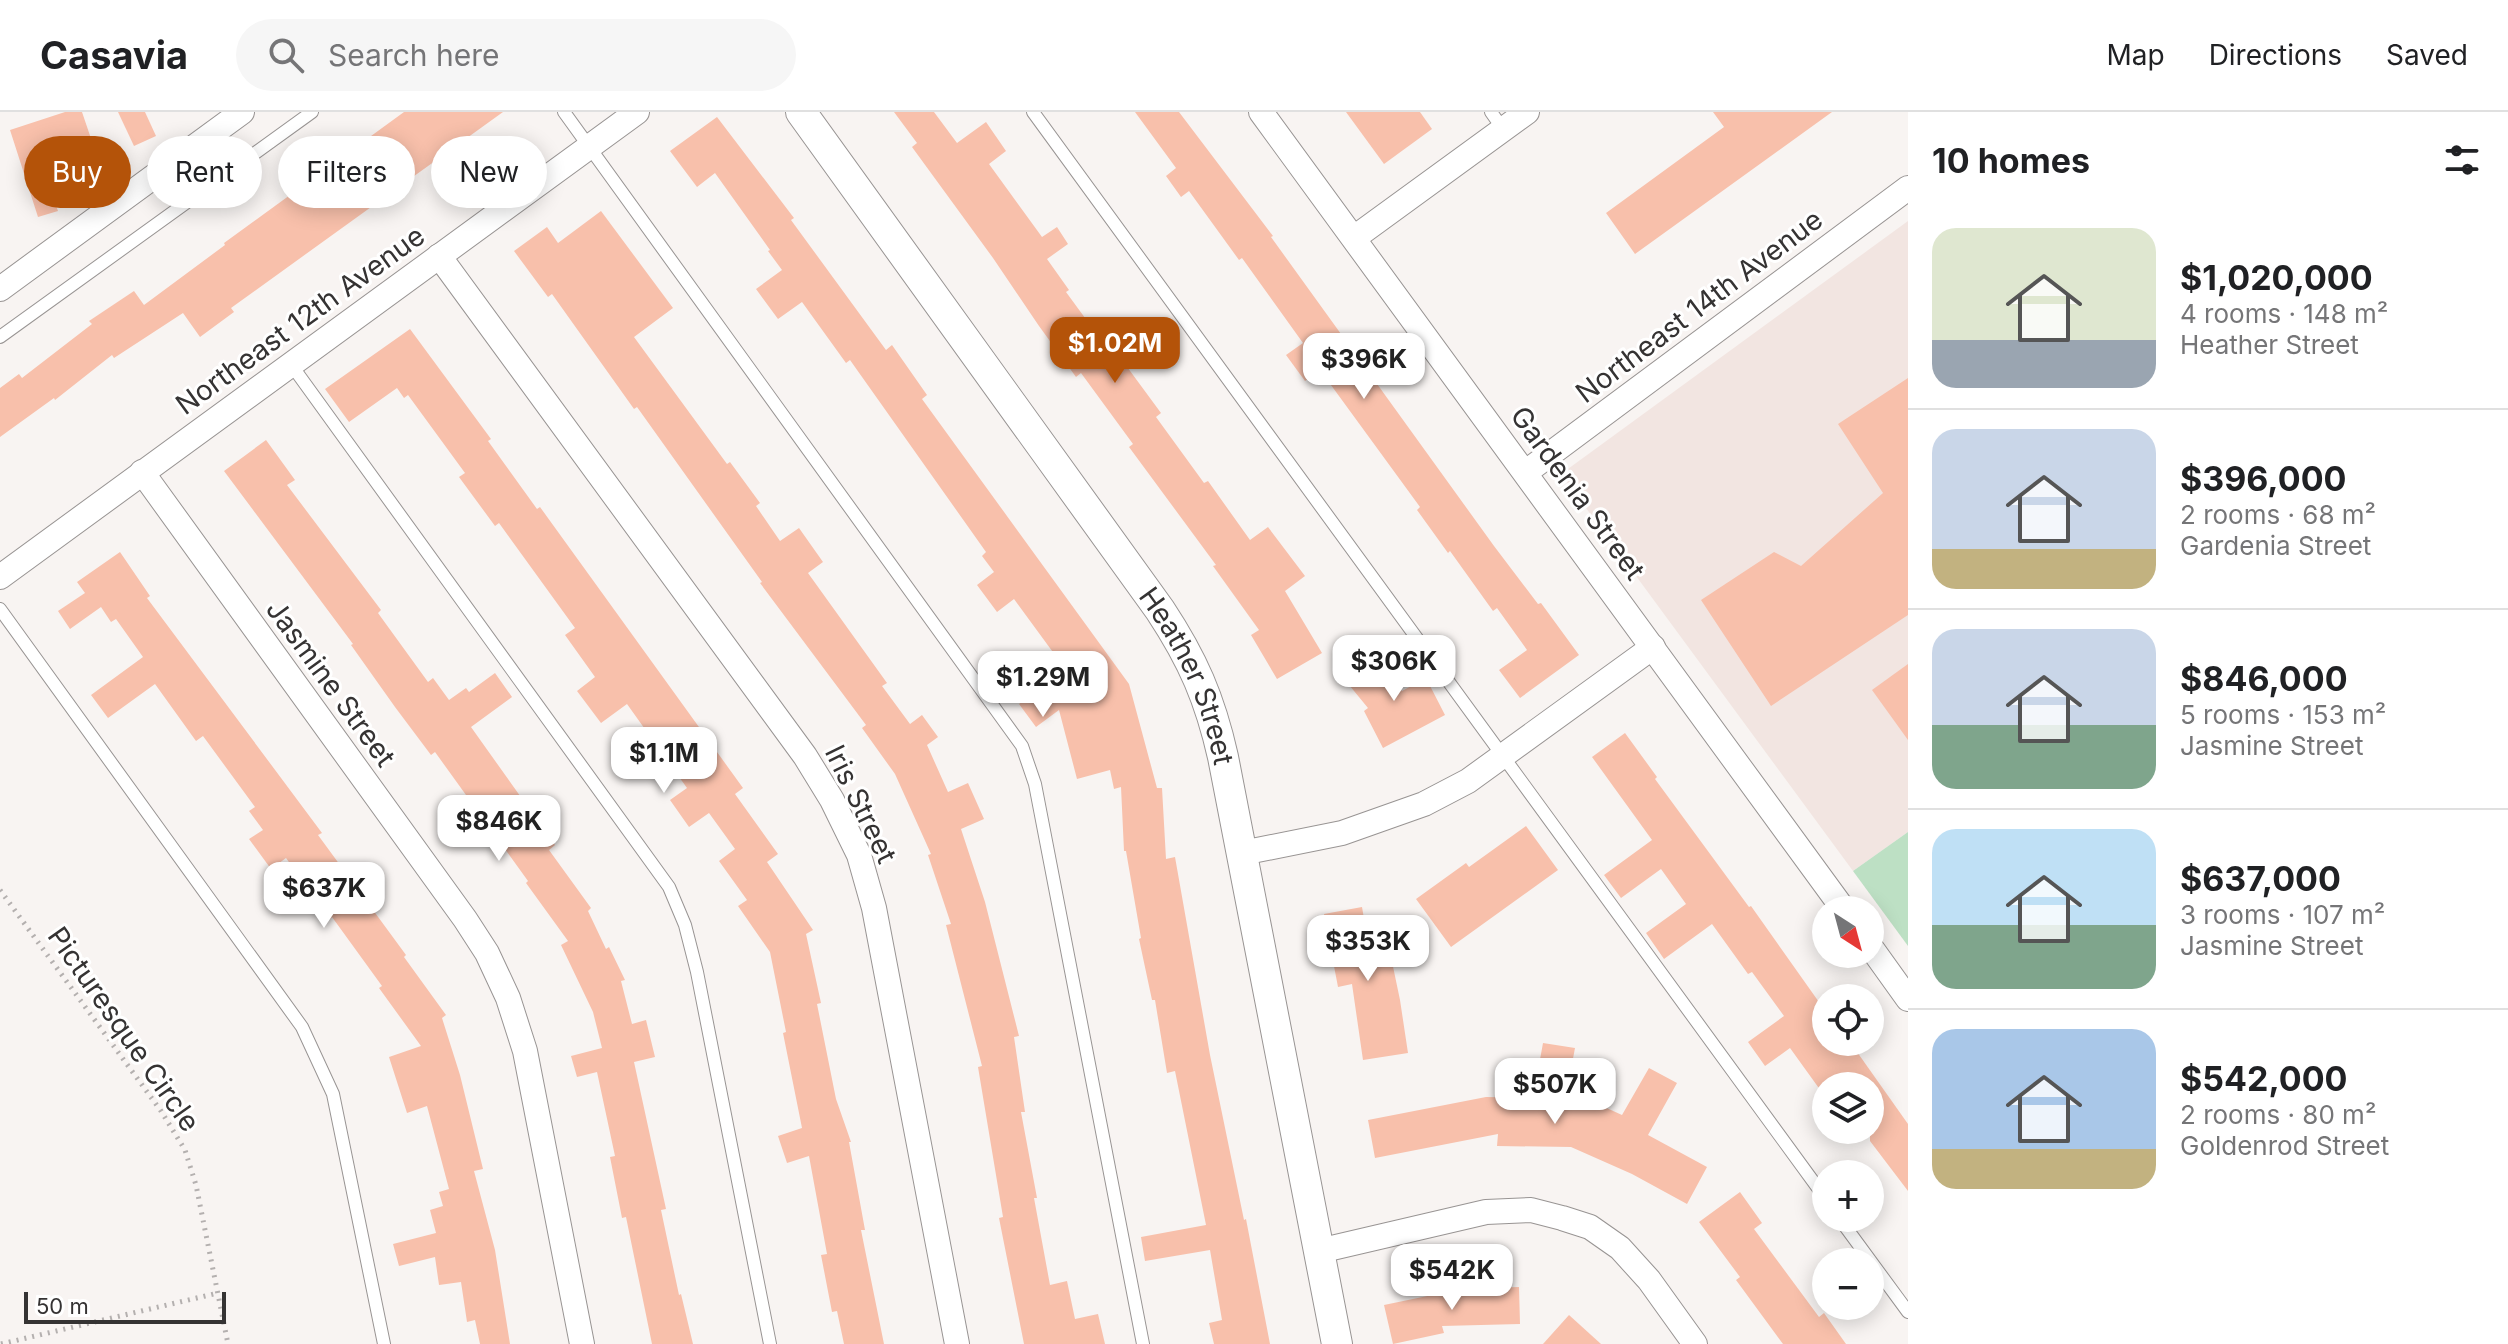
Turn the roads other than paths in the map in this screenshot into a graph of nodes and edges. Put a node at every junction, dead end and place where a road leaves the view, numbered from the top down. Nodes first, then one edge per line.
1 (242, 112) edge
2 (312, 112) edge
3 (564, 112) edge
4 (637, 112) edge
5 (801, 112) edge
6 (1033, 112) edge
7 (1261, 112) edge
8 (1527, 112) edge
9 (1497, 120) edge
10 (589, 147) junction
11 (1908, 188) edge
12 (1354, 238) junction
13 (439, 256) junction
14 (0, 289) edge
15 (0, 337) edge
16 (290, 363) junction
17 (142, 472) junction
18 (1526, 472) junction
19 (0, 577) edge
20 (0, 609) edge
21 (1653, 647) junction
22 (1504, 756) junction
23 (1242, 853) junction
24 (1834, 896) edge
25 (1884, 966) edge
26 (1908, 999) edge
27 (1812, 1180) edge
28 (1849, 1232) edge
29 (1319, 1251) junction
30 (1908, 1312) edge
31 (384, 1344) edge
32 (582, 1344) edge
33 (770, 1344) edge
34 (957, 1344) edge
35 (1143, 1344) edge
36 (1337, 1344) edge
37 (1695, 1344) edge

1 - 14 street
2 - 15 lane
3 - 10 lane
4 - 10 street, Northeast 12th Avenue
5 - 23 street, Heather Street
6 - 22 lane
7 - 12 street, Gardenia Street
8 - 9 street
9 - 12 street
10 - 13 street, Northeast 12th Avenue
10 - 35 lane
11 - 18 street, Northeast 14th Avenue
12 - 18 street, Gardenia Street
13 - 16 street, Northeast 12th Avenue
13 - 34 street, Iris Street
16 - 17 street, Northeast 12th Avenue
16 - 33 lane
17 - 19 street, Northeast 12th Avenue
17 - 32 street, Jasmine Street
18 - 21 street, Gardenia Street
20 - 31 lane
21 - 22 street
21 - 24 street, Gardenia Street
22 - 23 street
22 - 27 lane
23 - 29 street, Heather Street
25 - 26 street
28 - 30 lane
29 - 36 street, Heather Street
29 - 37 street

